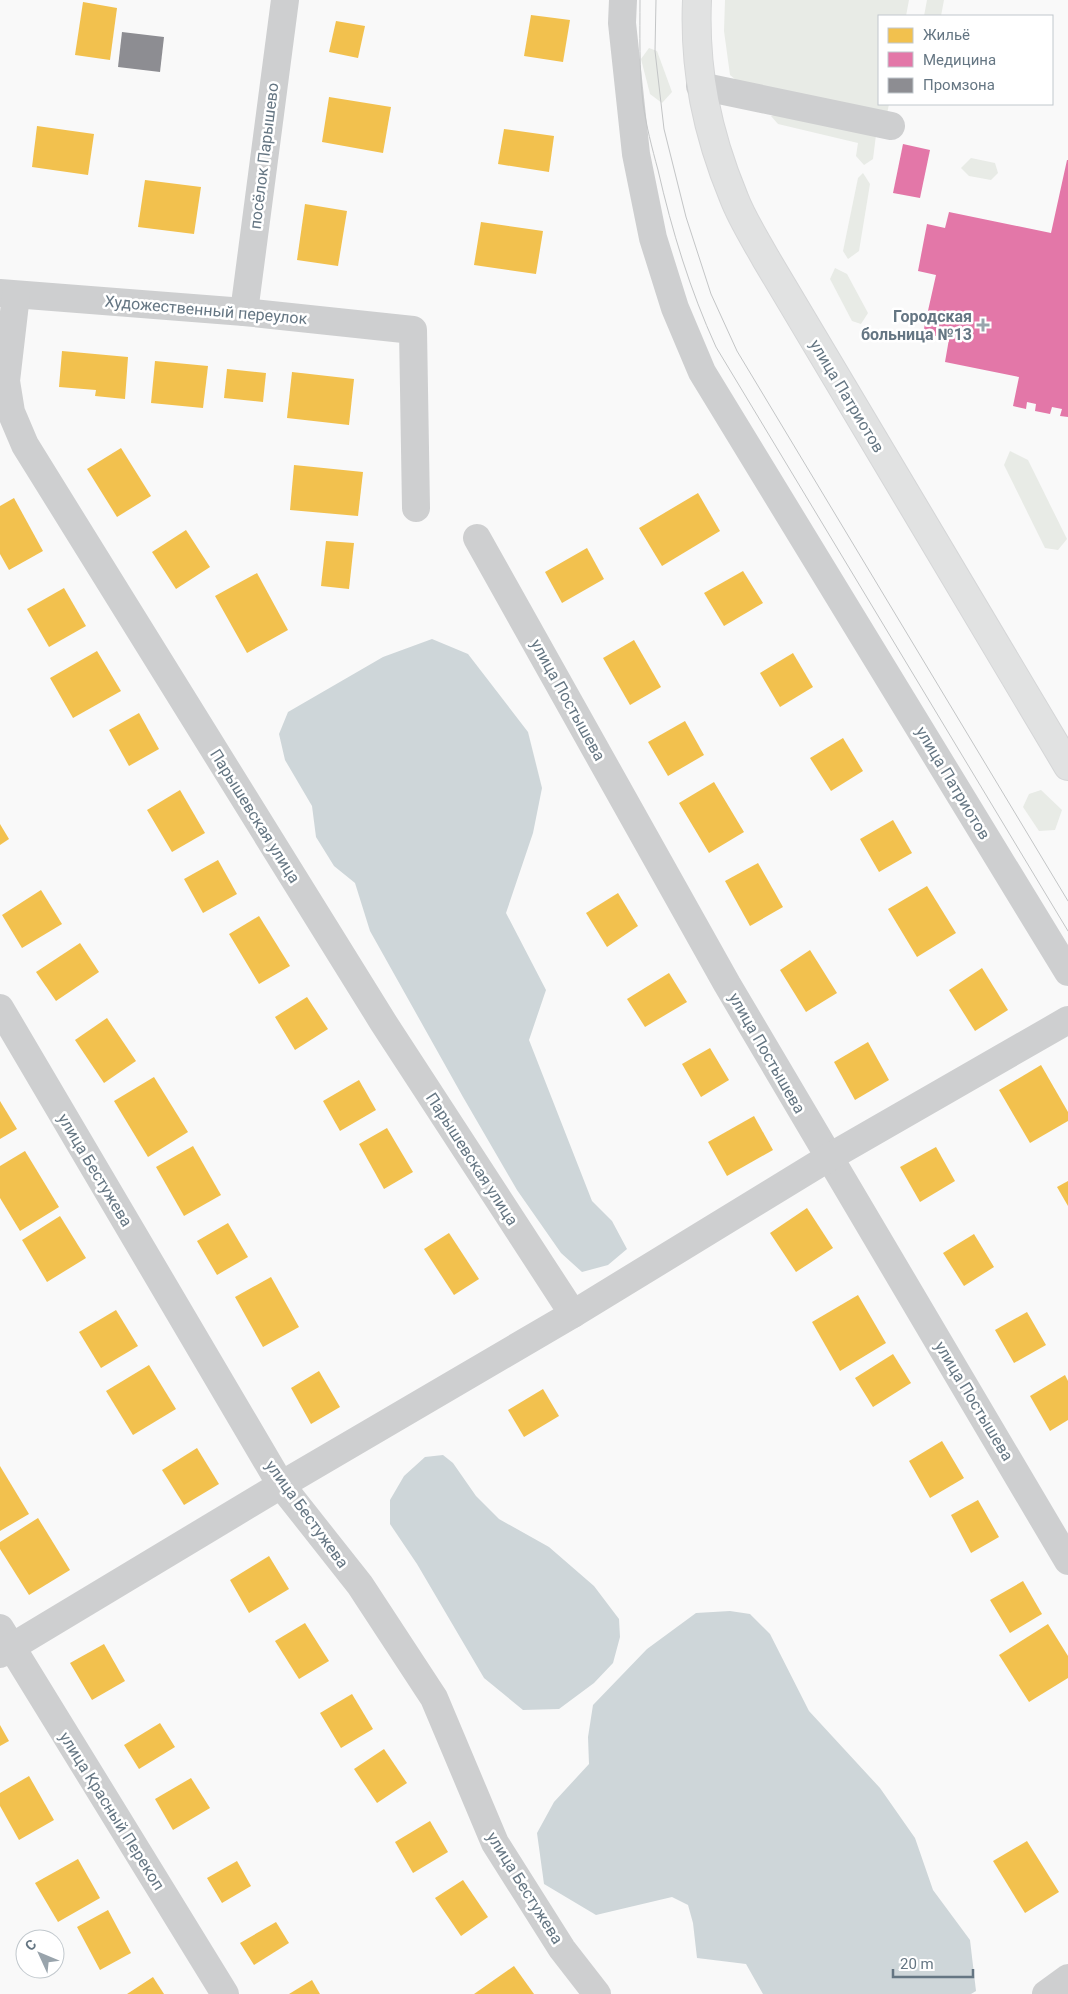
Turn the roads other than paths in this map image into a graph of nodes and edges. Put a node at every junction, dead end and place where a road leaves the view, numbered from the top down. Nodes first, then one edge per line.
1 (285, 0) edge
2 (623, 0) edge
3 (697, 0) edge
4 (700, 86) junction
5 (891, 126) dead end
6 (8, 294) edge
7 (244, 312) junction
8 (416, 508) dead end
9 (477, 538) dead end
10 (1068, 766) edge
11 (1068, 972) edge
12 (0, 1008) edge
13 (1068, 1020) edge
14 (828, 1158) junction
15 (573, 1314) junction
16 (281, 1485) junction
17 (1068, 1561) edge
18 (4, 1643) edge
19 (1068, 1978) edge
20 (225, 1994) edge
21 (597, 1994) edge
22 (1046, 1994) edge

1 - 7 street, посёлок Парышево
2 - 11 street, улица Патриотов
3 - 4 main road, улица Патриотов
4 - 5 street
4 - 10 main road, улица Патриотов
6 - 7 street, Художественный переулок
6 - 15 street, Парышевская улица
7 - 8 street, Художественный переулок
9 - 14 street, улица Постышева
12 - 16 street, улица Бестужева
13 - 14 street
14 - 15 street
14 - 17 street, улица Постышева
15 - 16 street
16 - 18 street
16 - 21 street, улица Бестужева
18 - 20 street, улица Красный Перекоп
19 - 22 street

